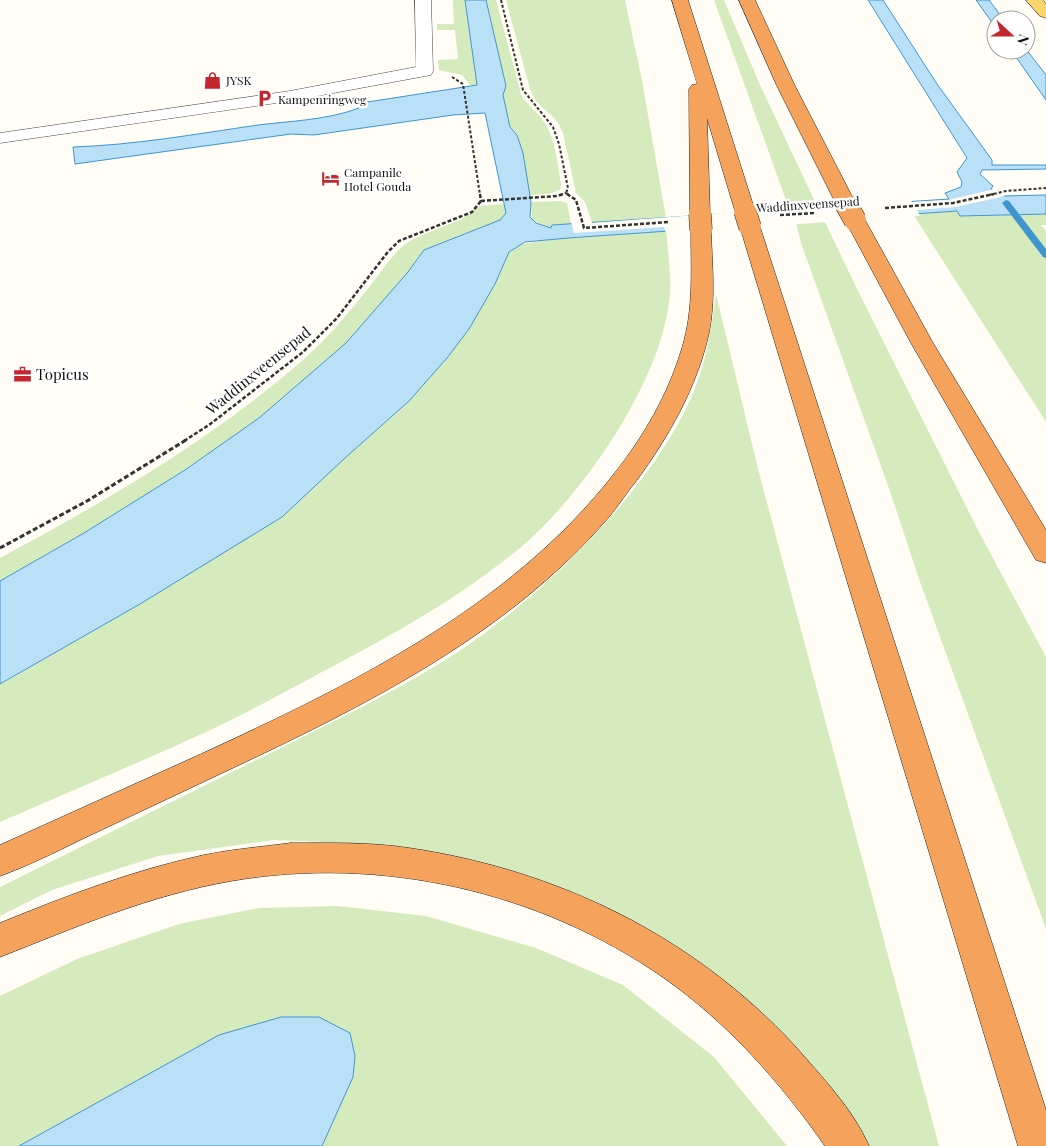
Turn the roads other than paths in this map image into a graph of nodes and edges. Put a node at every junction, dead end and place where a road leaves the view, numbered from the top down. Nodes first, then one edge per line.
1 (423, 0) edge
2 (680, 0) edge
3 (747, 0) edge
4 (1034, 0) edge
5 (1046, 13) edge
6 (698, 58) junction
7 (0, 138) edge
8 (1046, 553) edge
9 (0, 861) edge
10 (0, 940) edge
11 (848, 1146) edge
12 (1038, 1146) edge

1 - 7 street
2 - 6 highway
3 - 8 highway
4 - 5 main road
6 - 9 highway
6 - 12 highway
10 - 11 highway

